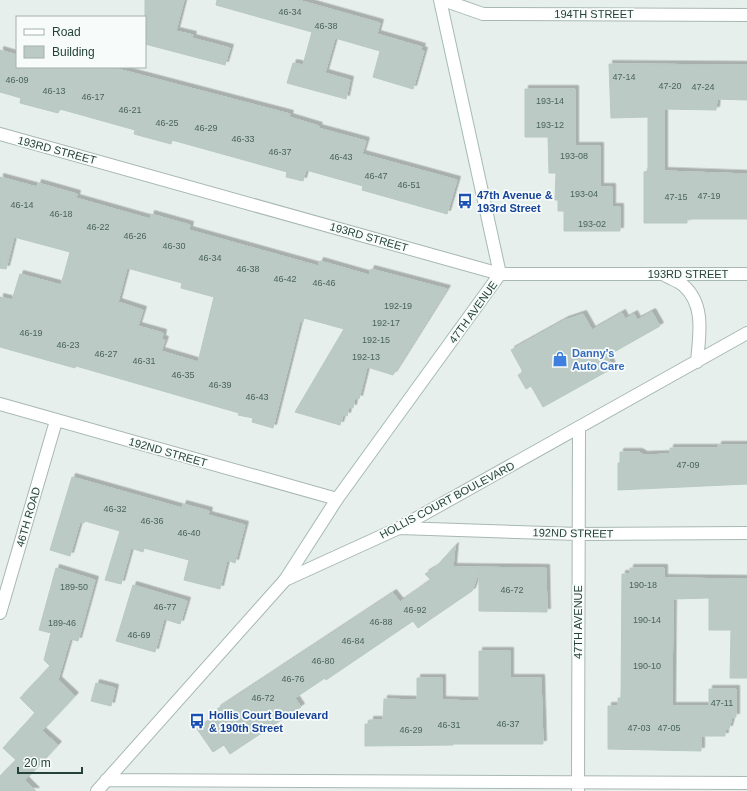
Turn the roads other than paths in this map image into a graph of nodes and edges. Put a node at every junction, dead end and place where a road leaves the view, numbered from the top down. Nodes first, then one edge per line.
1 (440, 0) edge
2 (443, 0) edge
3 (747, 15) edge
4 (0, 134) edge
5 (500, 274) junction
6 (662, 274) junction
7 (747, 274) edge
8 (747, 333) edge
9 (697, 362) junction
10 (0, 404) edge
11 (56, 420) junction
12 (579, 428) junction
13 (337, 499) junction
14 (399, 528) junction
15 (747, 533) edge
16 (578, 534) junction
17 (285, 580) junction
18 (0, 613) edge
19 (106, 780) junction
20 (747, 783) edge
21 (578, 787) edge
22 (97, 791) edge

1 - 5 street, 47TH AVENUE
2 - 3 street, 194TH STREET
4 - 5 street, 193RD STREET
5 - 6 street, 193RD STREET
5 - 13 street, 47TH AVENUE
6 - 7 street, 193RD STREET
6 - 9 street
8 - 9 street, HOLLIS COURT BOULEVARD
9 - 12 street, HOLLIS COURT BOULEVARD
10 - 11 street, 192ND STREET
11 - 13 street, 192ND STREET
11 - 18 street, 46TH ROAD
12 - 14 street, HOLLIS COURT BOULEVARD
12 - 16 street, 47TH AVENUE
13 - 17 street, 47TH AVENUE
14 - 16 street, 192ND STREET
14 - 17 street, HOLLIS COURT BOULEVARD
15 - 16 street, 192ND STREET
16 - 21 street, 47TH AVENUE
17 - 19 street, HOLLIS COURT BOULEVARD
19 - 21 street
19 - 22 street, HOLLIS COURT BOULEVARD
20 - 21 street

